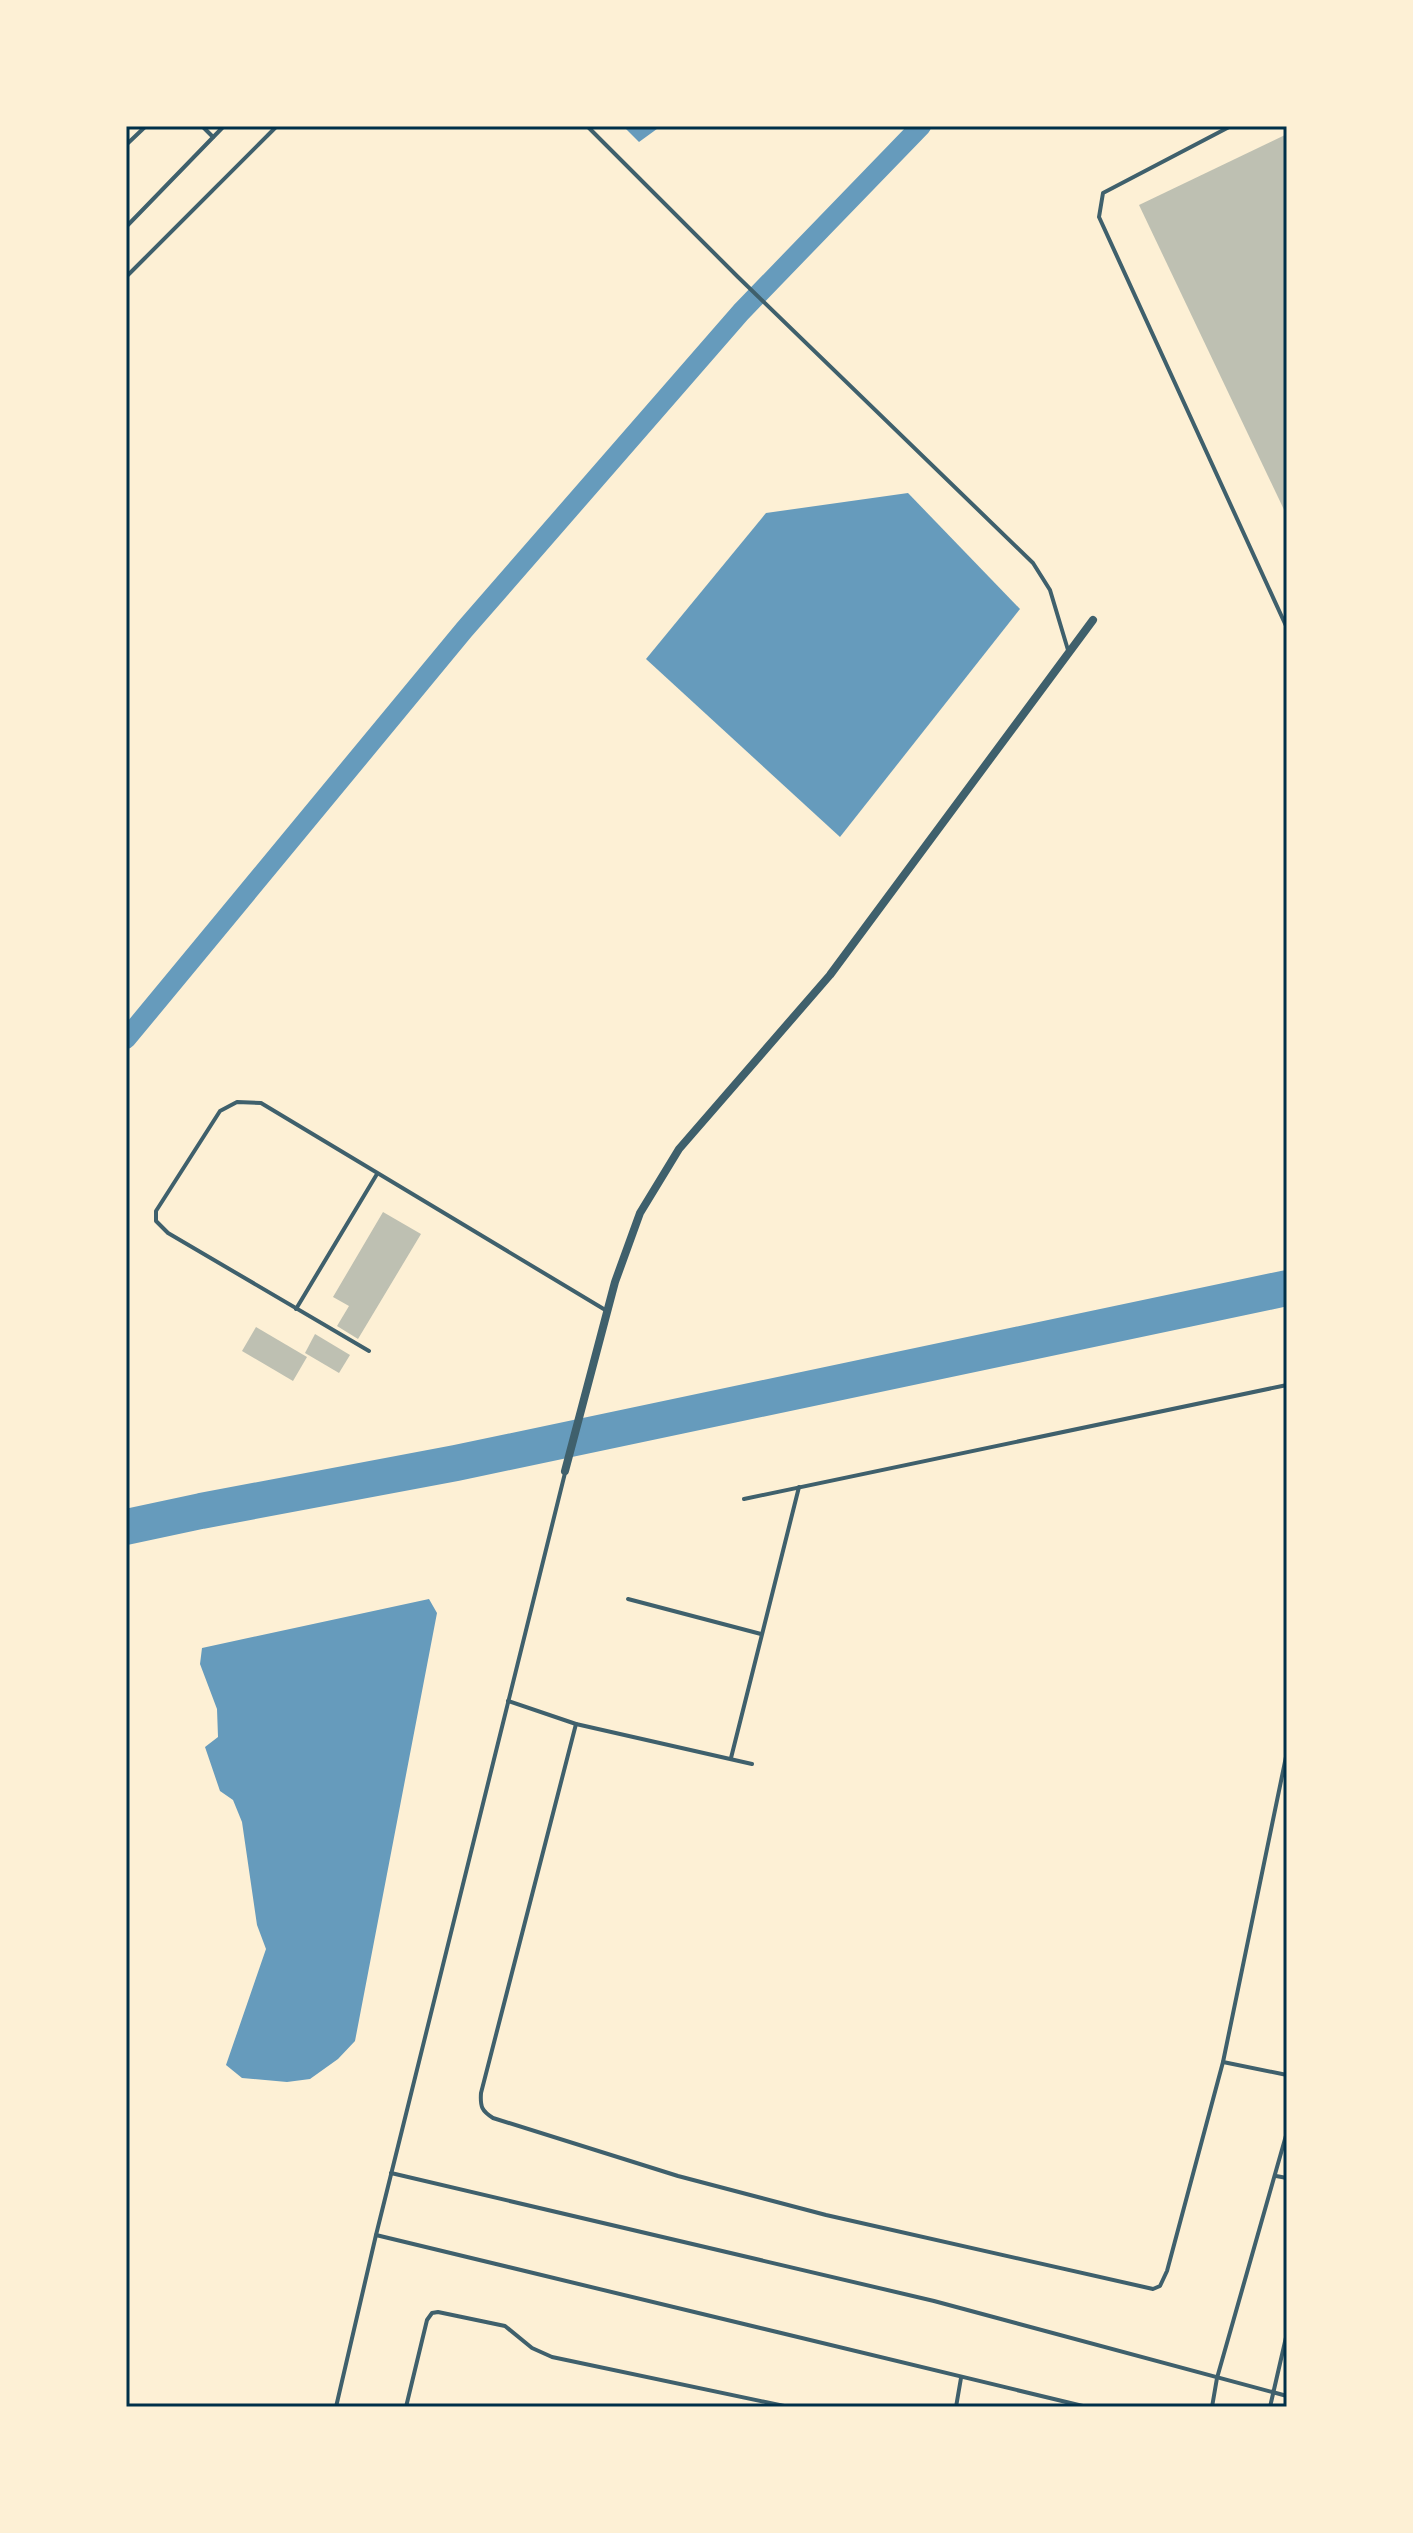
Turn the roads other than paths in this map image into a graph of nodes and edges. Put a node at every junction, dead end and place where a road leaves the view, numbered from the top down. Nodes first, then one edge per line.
1 (146, 126) edge
2 (202, 126) edge
3 (224, 126) edge
4 (277, 126) edge
5 (587, 126) edge
6 (1231, 126) edge
7 (213, 137) junction
8 (126, 145) edge
9 (126, 227) edge
10 (126, 277) edge
11 (1093, 620) dead end
12 (1287, 628) edge
13 (1069, 652) junction
14 (377, 1174) junction
15 (296, 1309) junction
16 (607, 1311) junction
17 (369, 1351) dead end
18 (1287, 1385) edge
19 (565, 1471) joint
20 (799, 1487) junction
21 (744, 1499) dead end
22 (628, 1599) dead end
23 (761, 1634) junction
24 (508, 1701) junction
25 (576, 1724) junction
26 (1287, 1752) edge
27 (731, 1758) junction
28 (752, 1764) dead end
29 (1223, 2062) junction
30 (1287, 2075) edge
31 (1287, 2132) edge
32 (391, 2173) junction
33 (1276, 2176) junction
34 (1287, 2178) edge
35 (376, 2235) junction
36 (1287, 2333) edge
37 (961, 2378) junction
38 (1217, 2378) junction
39 (1272, 2393) junction
40 (1287, 2396) edge
41 (336, 2407) edge
42 (406, 2407) edge
43 (789, 2407) edge
44 (956, 2407) edge
45 (1087, 2407) edge
46 (1212, 2407) edge
47 (1270, 2407) edge

1 - 8 lane
2 - 7 lane
3 - 7 lane
4 - 10 lane
5 - 13 lane
6 - 12 lane
7 - 9 lane
11 - 13 street
13 - 16 street
14 - 15 lane
14 - 15 lane
14 - 16 lane
15 - 17 lane
16 - 19 street
18 - 20 lane
19 - 24 lane
20 - 21 lane
20 - 23 lane
22 - 23 lane
23 - 27 lane
24 - 25 lane
24 - 32 lane
25 - 27 lane
25 - 29 lane
26 - 29 lane
27 - 28 lane
29 - 30 lane
31 - 33 lane
32 - 35 lane
32 - 38 lane
33 - 34 lane
33 - 38 lane
35 - 37 lane
35 - 41 lane
36 - 39 lane
37 - 44 lane
37 - 45 lane
38 - 39 lane
38 - 46 lane
39 - 40 lane
39 - 47 lane
42 - 43 lane

